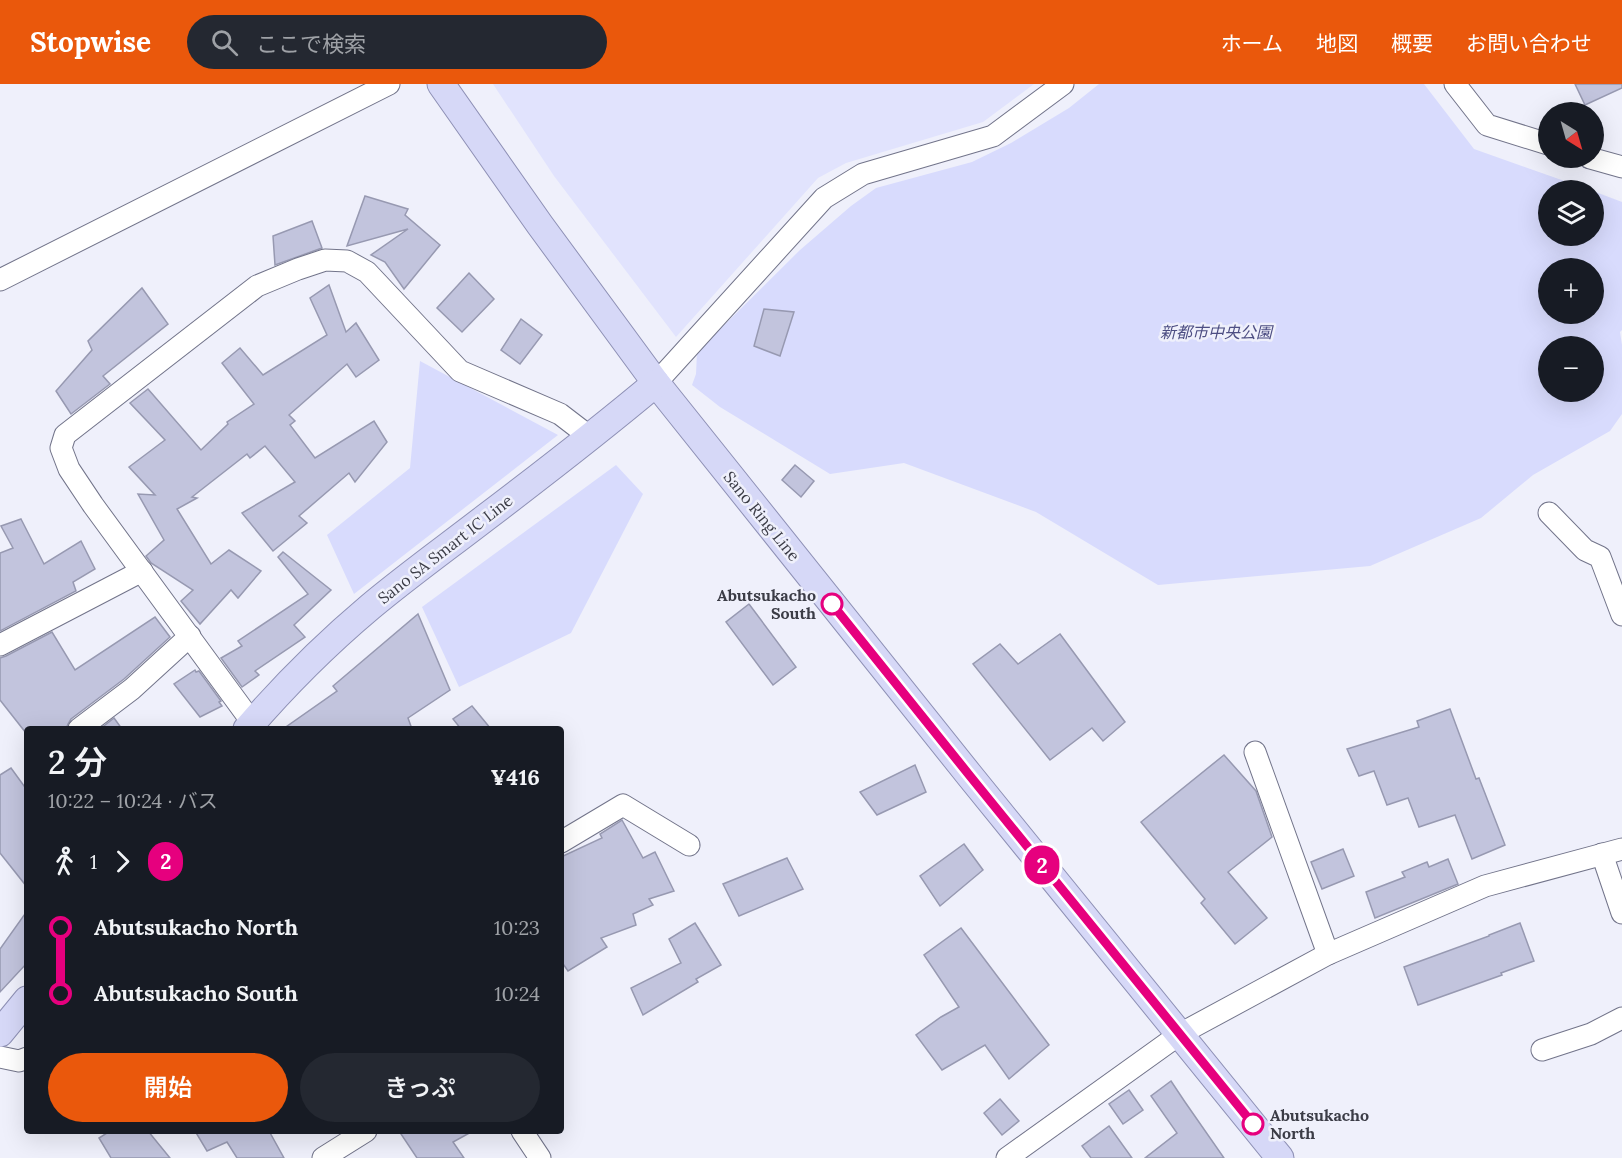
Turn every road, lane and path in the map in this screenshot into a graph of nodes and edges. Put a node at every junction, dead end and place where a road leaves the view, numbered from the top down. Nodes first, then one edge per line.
1 (389, 84) edge
2 (441, 84) edge
3 (1063, 84) edge
4 (1455, 84) edge
5 (1538, 141) edge
6 (1604, 162) edge
7 (1622, 167) edge
8 (0, 280) edge
9 (656, 383) junction
10 (590, 437) junction
11 (1549, 513) dead end
12 (142, 571) junction
13 (1622, 615) edge
14 (190, 636) junction
15 (0, 645) edge
16 (83, 726) edge
17 (251, 726) edge
18 (253, 726) edge
19 (1255, 752) dead end
20 (564, 840) edge
21 (689, 845) dead end
22 (1612, 851) edge
23 (1622, 913) edge
24 (1328, 954) junction
25 (24, 1004) edge
26 (1622, 1018) edge
27 (0, 1034) edge
28 (1180, 1034) junction
29 (1542, 1050) dead end
30 (0, 1057) edge
31 (24, 1059) edge
32 (361, 1134) edge
33 (524, 1134) edge
34 (323, 1158) edge
35 (540, 1158) edge
36 (1007, 1158) edge
37 (1280, 1158) edge

1 - 8 street
2 - 9 main road, Sano Ring Line
3 - 9 street
4 - 5 street
6 - 7 street
9 - 10 main road, Sano SA Smart IC Line
9 - 28 main road, Sano Ring Line
10 - 12 street
10 - 18 main road, Sano SA Smart IC Line
11 - 13 street
12 - 14 street
12 - 15 street
14 - 16 street
14 - 17 street
19 - 24 street
20 - 21 street
22 - 23 street
22 - 24 street
24 - 28 street
25 - 27 main road
26 - 29 street
28 - 36 street
28 - 37 main road, Sano Ring Line
30 - 31 street
32 - 34 street
33 - 35 street

